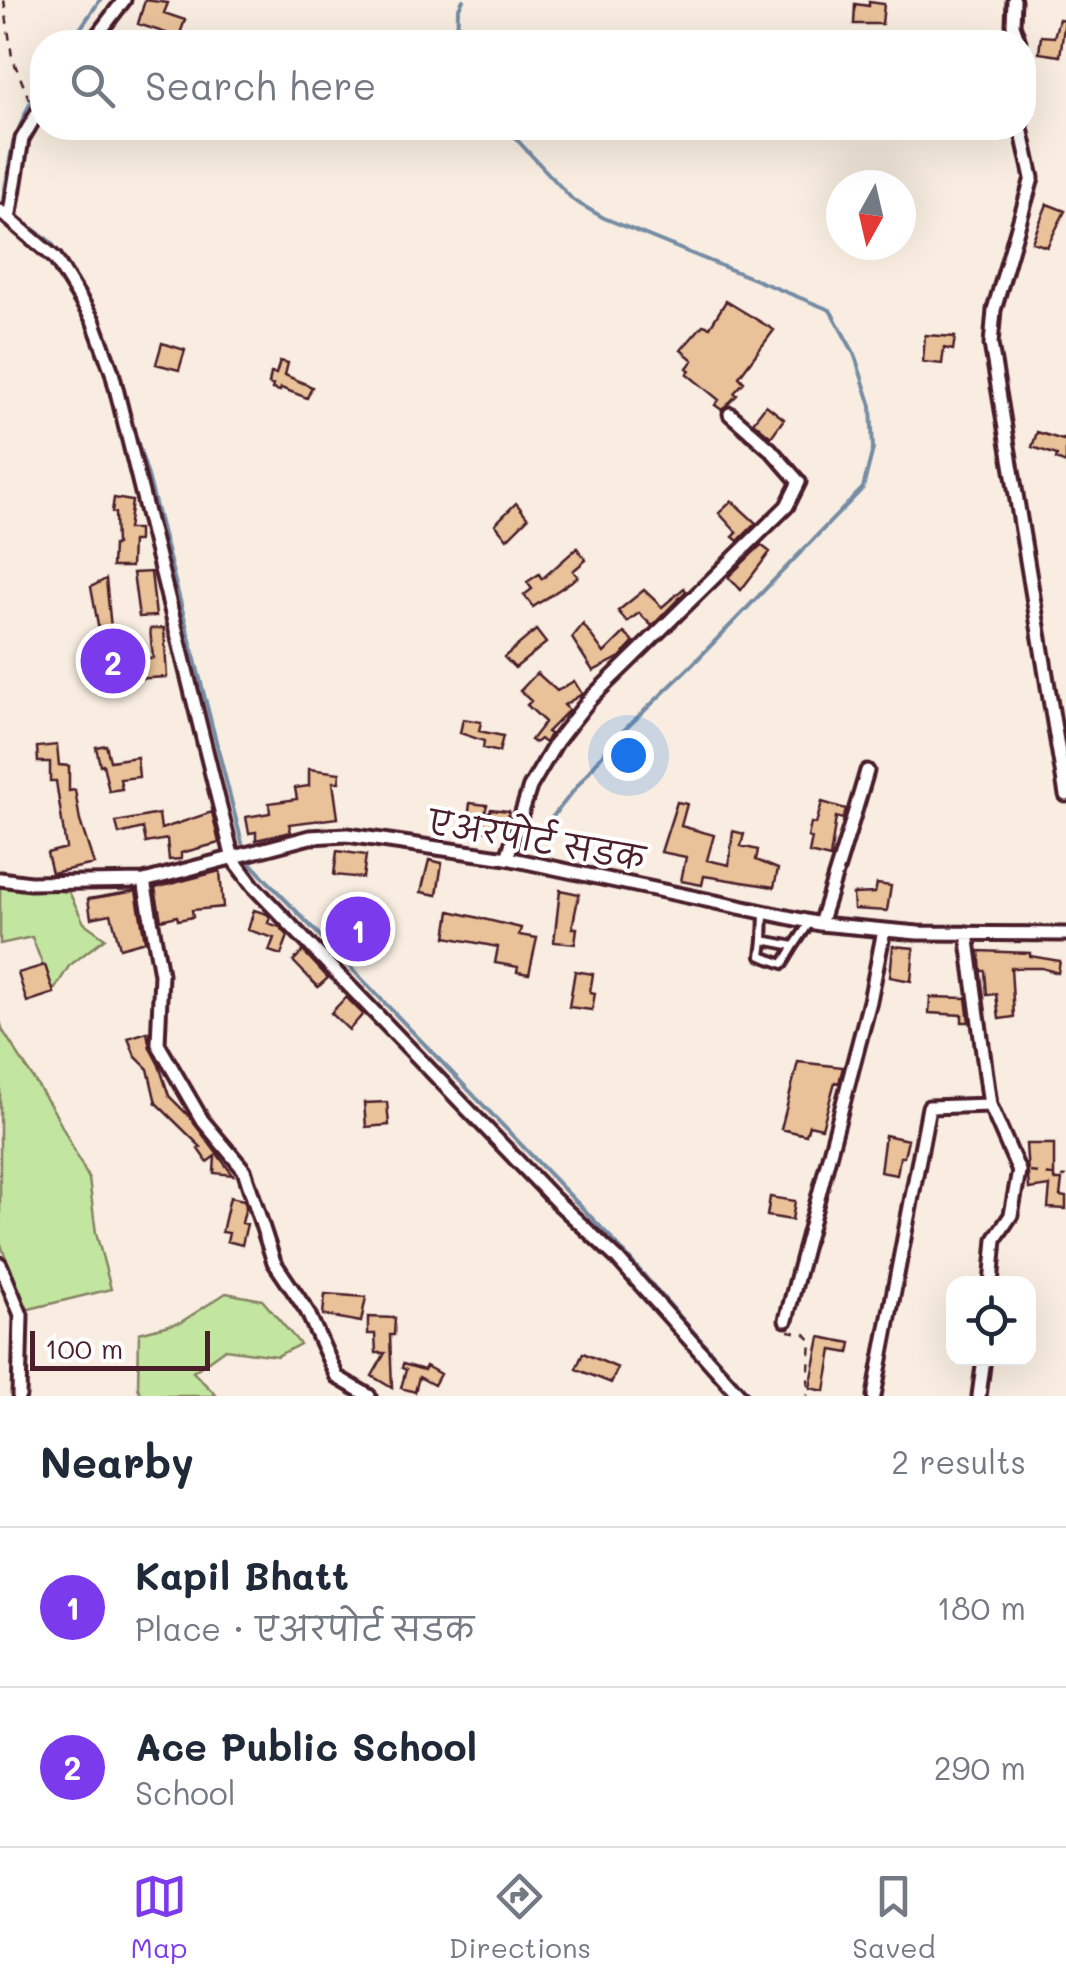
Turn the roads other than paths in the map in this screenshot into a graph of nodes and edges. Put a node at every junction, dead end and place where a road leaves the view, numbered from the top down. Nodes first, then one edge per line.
1 (124, 0) edge
2 (1014, 0) edge
3 (101, 30) edge
4 (1015, 30) edge
5 (30, 125) edge
6 (1024, 140) edge
7 (6, 216) edge
8 (730, 414) dead end
9 (867, 772) dead end
10 (1066, 795) edge
11 (507, 858) junction
12 (234, 859) junction
13 (0, 879) edge
14 (144, 882) junction
15 (764, 912) junction
16 (815, 923) junction
17 (884, 930) junction
18 (968, 933) junction
19 (1066, 934) edge
20 (763, 940) junction
21 (794, 946) junction
22 (990, 1105) junction
23 (0, 1264) edge
24 (992, 1276) edge
25 (786, 1320) road end
26 (983, 1366) edge
27 (19, 1396) edge
28 (369, 1396) edge
29 (740, 1396) edge
30 (874, 1396) edge
31 (979, 1396) edge

1 - 3 street
2 - 4 street
5 - 7 street
6 - 10 street
7 - 12 street
8 - 11 street
9 - 16 street
11 - 12 street, एअरपोर्ट सडक
11 - 15 street, एअरपोर्ट सडक
12 - 14 street, एअरपोर्ट सडक
12 - 29 street
13 - 14 street, एअरपोर्ट सडक
14 - 28 street
15 - 16 street, एअरपोर्ट सडक
15 - 20 lane
16 - 17 street, एअरपोर्ट सडक
16 - 21 lane
17 - 18 street, एअरपोर्ट सडक
17 - 25 street
18 - 19 street, एअरपोर्ट सडक
18 - 22 street
20 - 21 lane
20 - 21 lane
22 - 24 street
22 - 30 street
23 - 27 street
26 - 31 street

